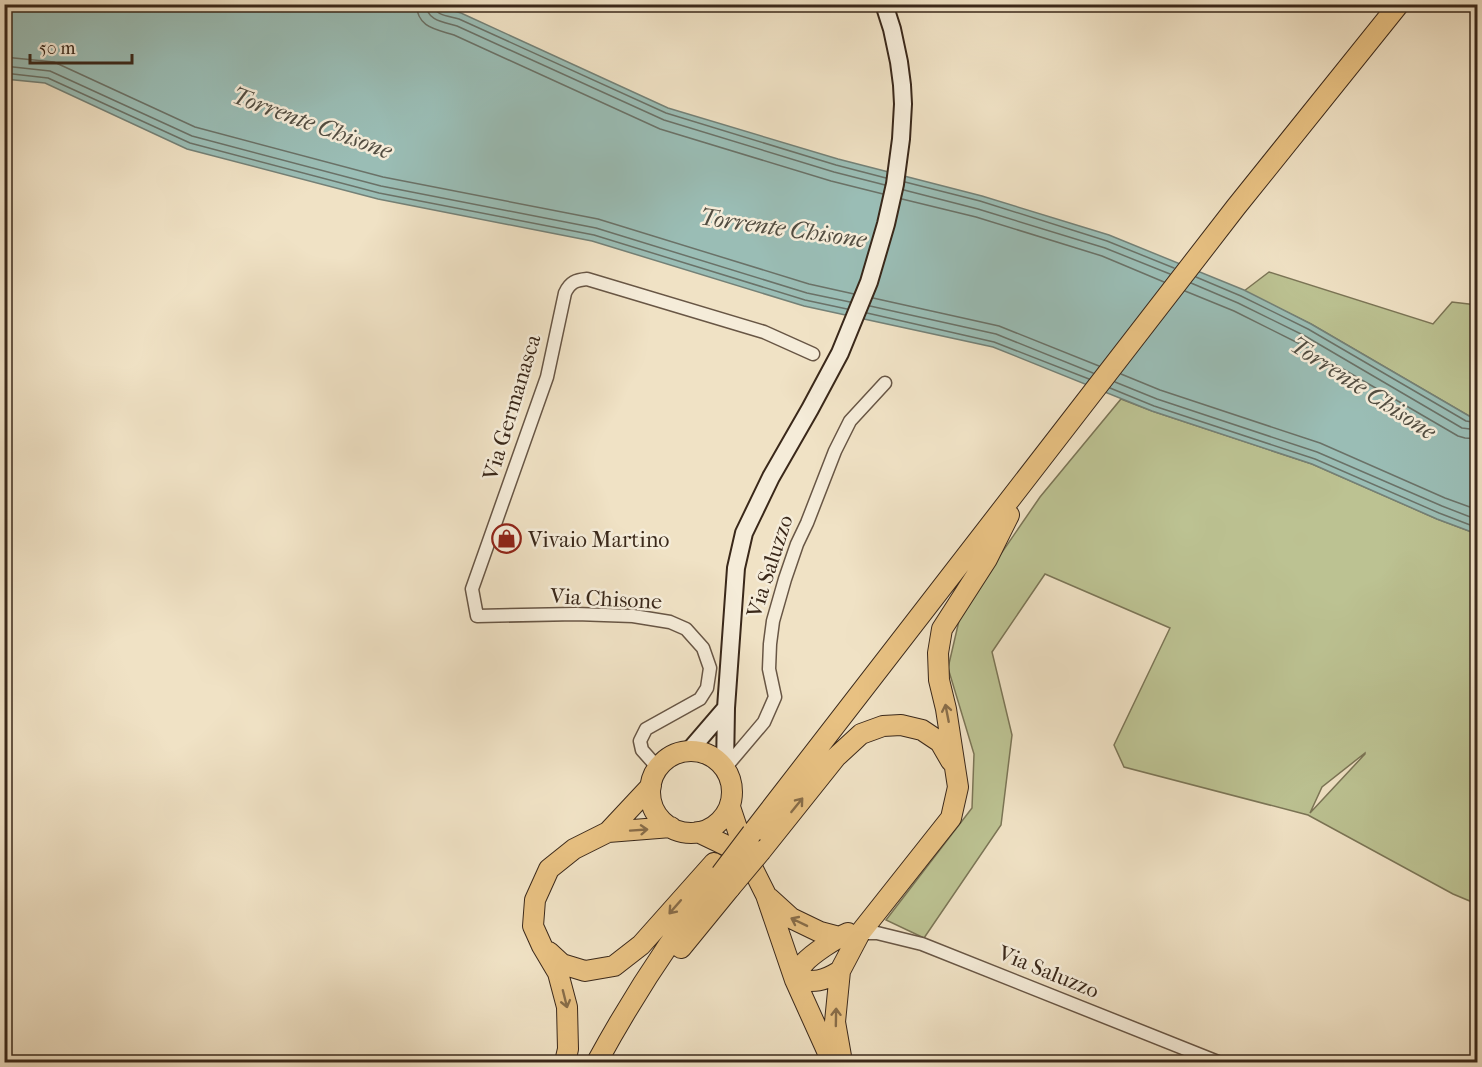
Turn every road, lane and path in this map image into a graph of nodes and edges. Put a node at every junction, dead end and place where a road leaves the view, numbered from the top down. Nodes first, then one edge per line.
1 (884, 4) edge
2 (1400, 4) edge
3 (813, 354) dead end
4 (885, 383) dead end
5 (1029, 475) junction
6 (477, 616) joint
7 (726, 708) junction
8 (689, 750) junction
9 (725, 768) junction
10 (957, 770) junction
11 (654, 777) junction
12 (730, 807) junction
13 (671, 827) junction
14 (608, 832) junction
15 (698, 832) junction
16 (751, 841) junction
17 (722, 875) junction
18 (766, 895) junction
19 (860, 933) junction
20 (839, 936) junction
21 (542, 946) junction
22 (840, 971) junction
23 (795, 980) junction
24 (565, 1062) edge
25 (597, 1062) edge
26 (832, 1062) edge
27 (842, 1062) edge
28 (1218, 1062) edge

1 - 7 main road
2 - 5 main road
3 - 6 street, Via Germanasca
4 - 9 street, Via Saluzzo
10 -> 5 main road
5 - 16 main road
6 - 11 street, Via Chisone
7 - 8 main road
7 - 9 main road
8 - 9 main road
8 - 11 main road
9 - 12 main road
16 -> 10 main road
10 - 19 main road
11 - 13 main road
11 - 14 main road
12 - 15 main road
12 - 16 main road
14 -> 13 main road
13 - 15 main road
14 - 21 main road
15 - 16 main road
16 - 17 main road, bridge
16 - 18 main road
17 -> 21 main road
17 - 25 main road
20 -> 18 main road
18 - 23 main road
19 - 20 main road
19 - 22 main road
19 - 28 street, Via Saluzzo
20 - 23 main road
21 -> 24 main road
22 - 23 main road
27 -> 22 main road
23 - 26 main road

